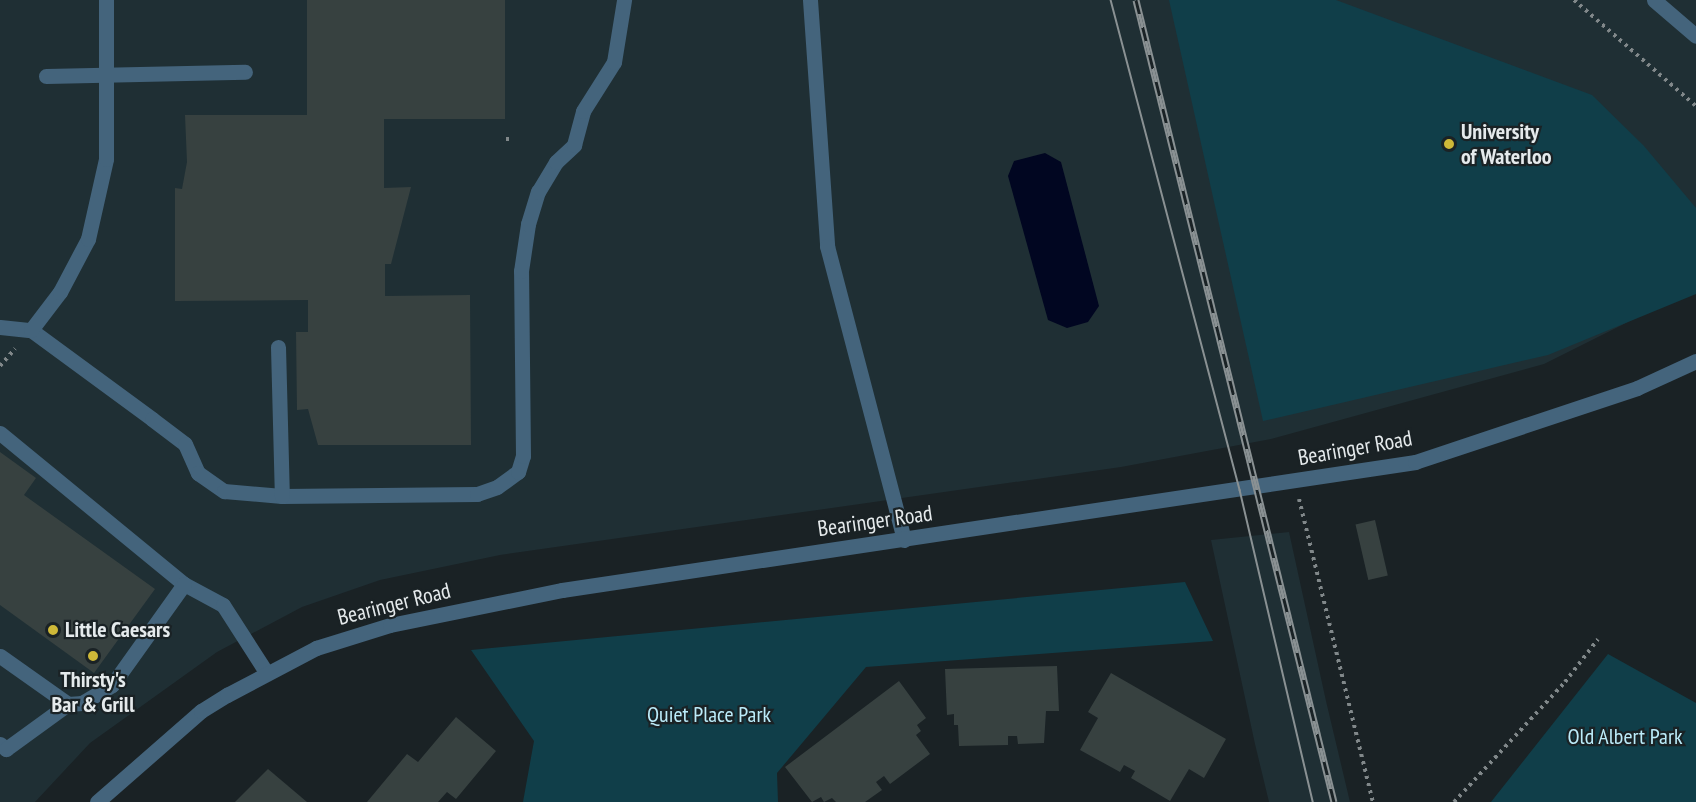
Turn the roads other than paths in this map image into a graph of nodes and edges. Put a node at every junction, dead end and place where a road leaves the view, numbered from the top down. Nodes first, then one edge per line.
1 (106, 0) edge
2 (624, 0) edge
3 (810, 0) edge
4 (1654, 0) edge
5 (1696, 36) edge
6 (245, 72) dead end
7 (107, 75) junction
8 (46, 76) dead end
9 (0, 327) edge
10 (31, 330) junction
11 (278, 348) dead end
12 (1696, 361) edge
13 (0, 433) edge
14 (282, 496) junction
15 (904, 540) junction
16 (184, 584) junction
17 (0, 656) edge
18 (266, 672) junction
19 (68, 704) junction
20 (0, 744) edge
21 (97, 802) edge

1 - 7 street
2 - 14 street
3 - 15 street
4 - 5 street
6 - 7 street
7 - 8 street
7 - 10 street
9 - 10 street
10 - 14 street
11 - 14 street
12 - 15 street, Bearinger Road
13 - 16 street
15 - 18 street, Bearinger Road
16 - 18 street
16 - 19 street
17 - 19 street
18 - 21 street, Bearinger Road
19 - 20 street

